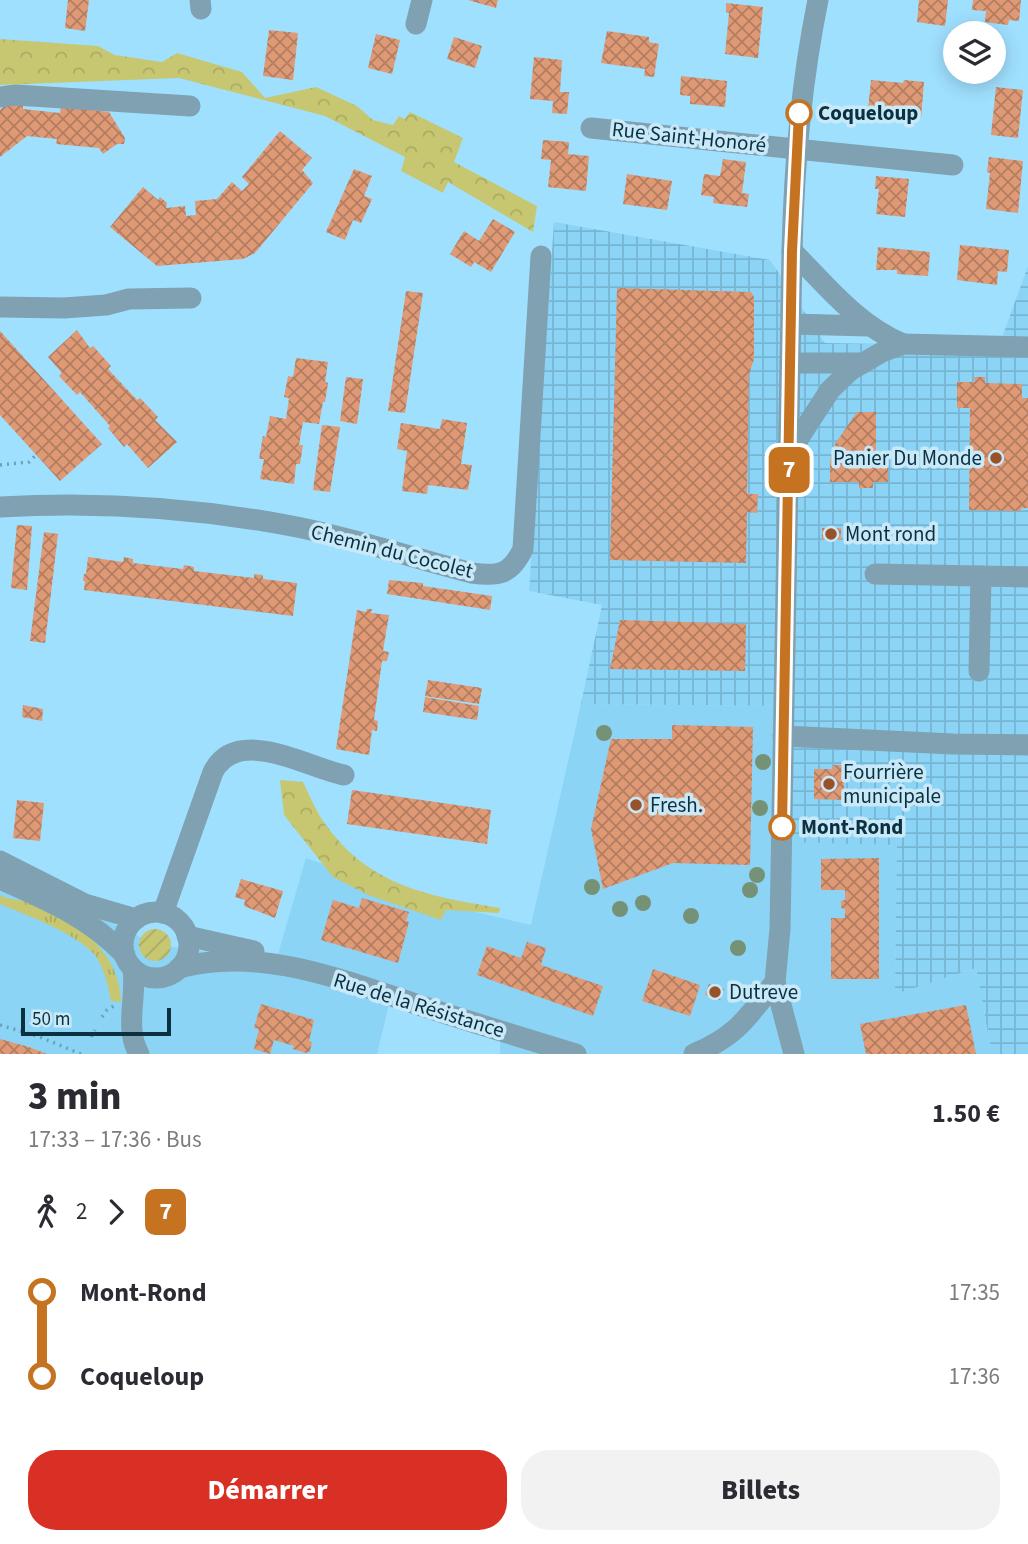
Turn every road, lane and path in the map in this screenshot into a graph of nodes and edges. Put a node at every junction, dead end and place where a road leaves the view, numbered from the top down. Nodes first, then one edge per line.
1 (422, 0) edge
2 (818, 0) edge
3 (416, 24) dead end
4 (0, 97) edge
5 (190, 107) dead end
6 (592, 128) dead end
7 (796, 149) junction
8 (953, 165) dead end
9 (541, 256) dead end
10 (792, 257) junction
11 (191, 298) dead end
12 (0, 307) edge
13 (791, 324) junction
14 (869, 326) junction
15 (903, 344) junction
16 (1028, 347) edge
17 (790, 363) junction
18 (863, 363) junction
19 (790, 452) junction
20 (36, 454) dead end
21 (0, 466) edge
22 (0, 507) edge
23 (875, 574) dead end
24 (981, 576) junction
25 (1028, 577) edge
26 (979, 671) dead end
27 (783, 736) junction
28 (1028, 745) edge
29 (344, 775) dead end
30 (0, 861) edge
31 (0, 879) edge
32 (163, 913) junction
33 (136, 919) junction
34 (187, 936) junction
35 (129, 962) junction
36 (179, 968) junction
37 (301, 969) junction
38 (775, 982) junction
39 (0, 1026) edge
40 (739, 1028) junction
41 (95, 1030) dead end
42 (92, 1037) dead end
43 (794, 1053) edge
44 (81, 1054) edge
45 (138, 1054) edge
46 (576, 1054) edge
47 (694, 1054) edge
48 (727, 1054) edge

1 - 3 street
2 - 7 street
4 - 5 street
6 - 7 street, Rue Saint-Honoré
7 - 8 street, Rue Saint-Honoré
7 - 10 street
9 - 22 street, Chemin du Cocolet
10 - 13 street
10 - 14 street
11 - 12 street
13 - 14 street
13 - 17 street
14 - 15 street
15 - 16 street
15 - 18 street
17 - 18 street
17 - 19 street
18 - 19 street
19 - 27 street
20 - 21 path
23 - 24 street
24 - 25 street
24 - 26 street
27 - 28 street
27 - 38 street
29 - 32 street
30 - 33 street
31 - 35 street
32 - 33 street
32 - 34 street
33 - 35 street
34 - 36 street
34 - 37 street, Rue de la Résistance
35 - 36 street
35 - 45 street
36 - 37 street, Rue de la Résistance
37 - 46 street, Rue de la Résistance
38 - 40 street
38 - 43 street
39 - 44 path
40 - 47 street
40 - 48 street
41 - 42 path

